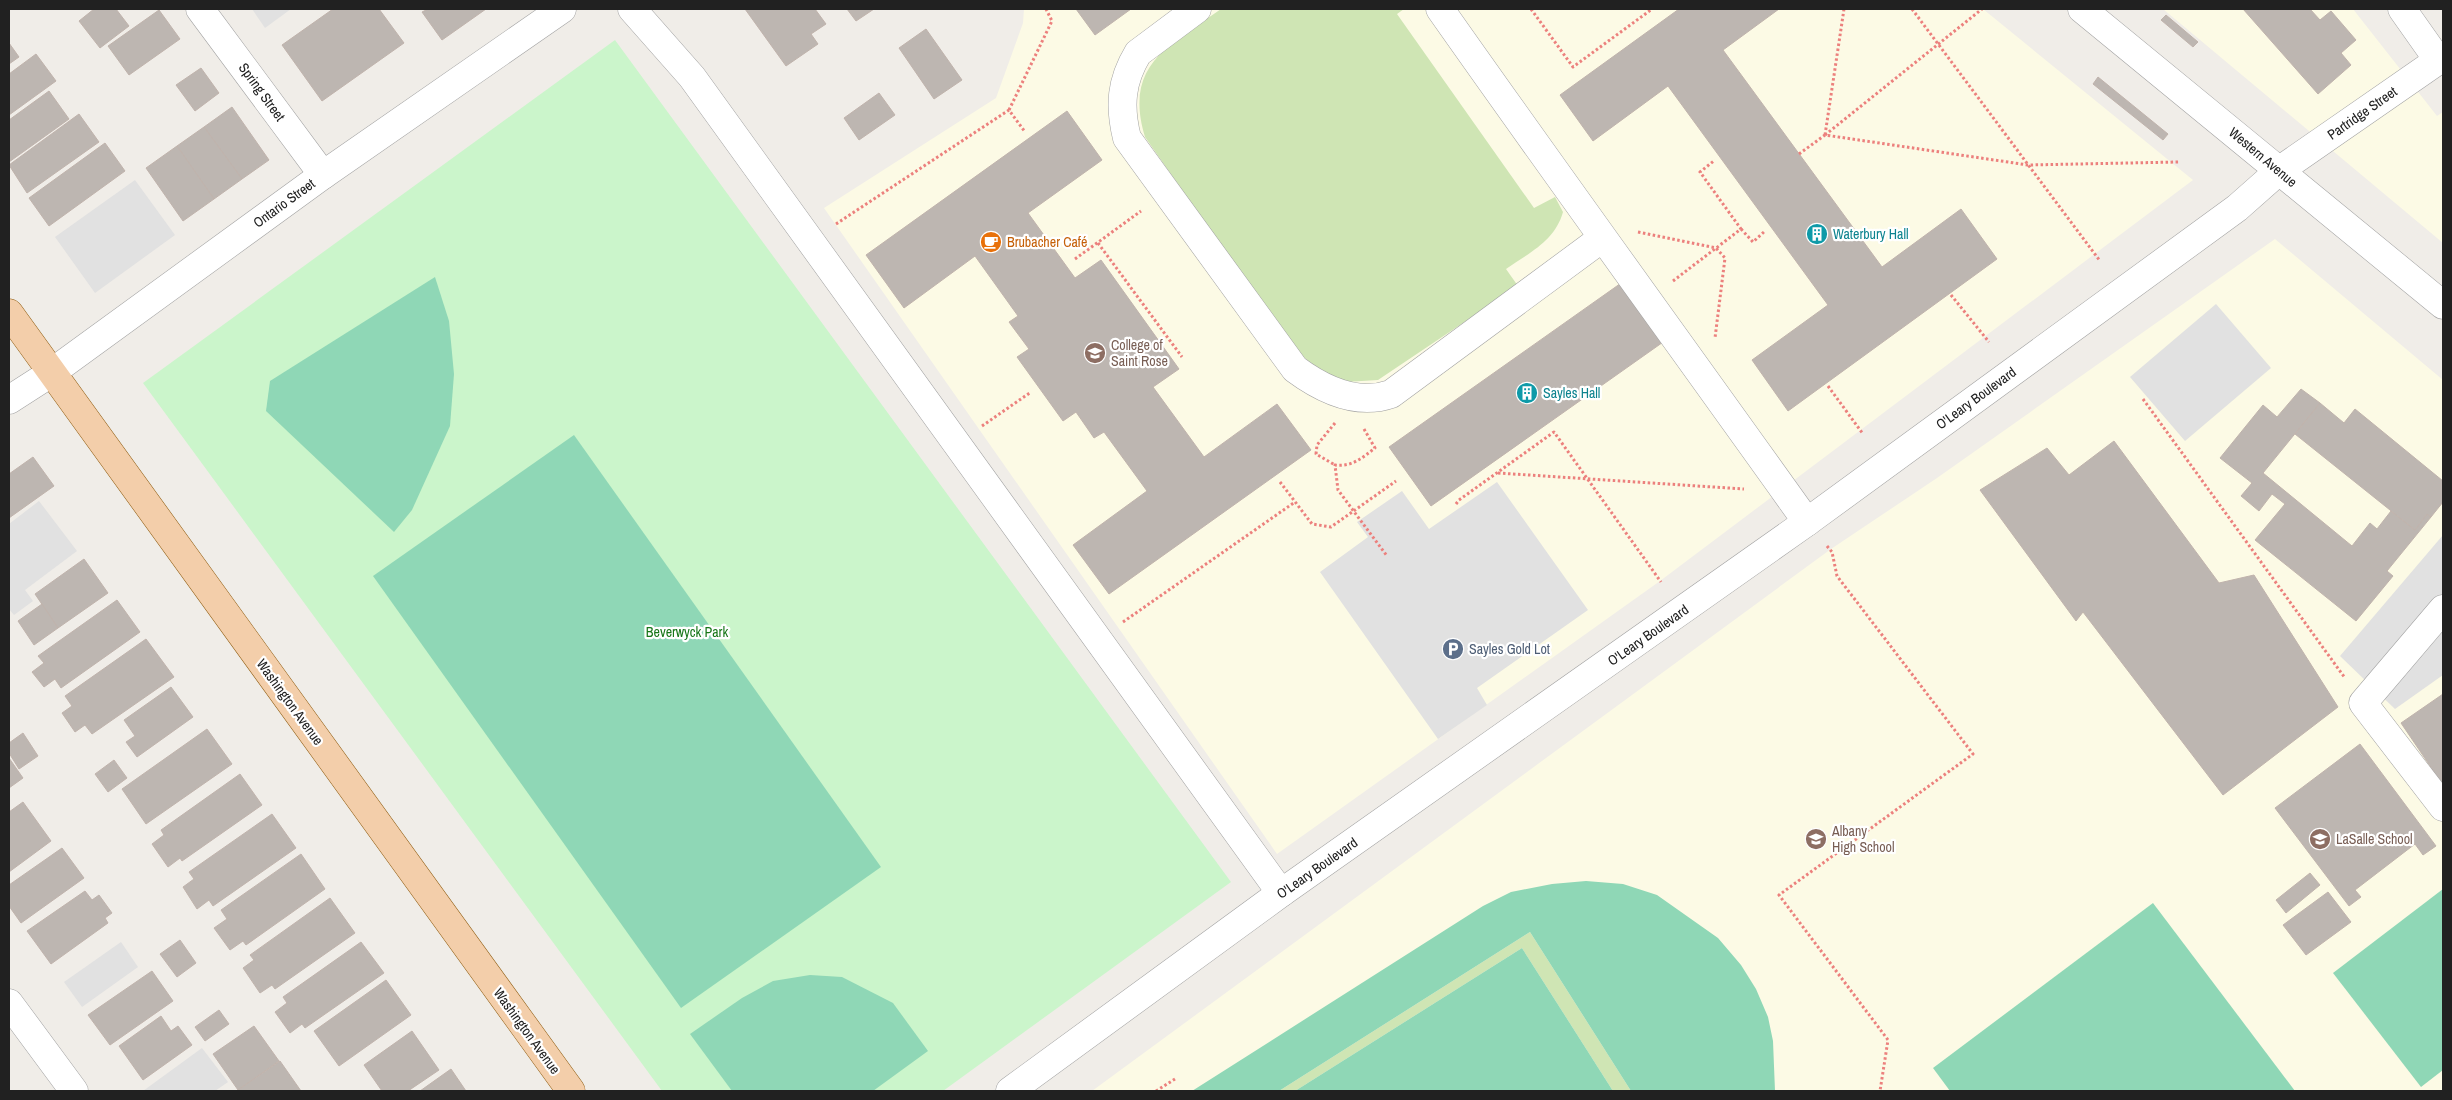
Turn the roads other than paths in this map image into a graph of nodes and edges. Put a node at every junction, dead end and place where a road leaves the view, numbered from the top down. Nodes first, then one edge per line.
1 (200, 9) edge
2 (562, 9) edge
3 (632, 9) edge
4 (1198, 9) edge
5 (1440, 9) edge
6 (2082, 9) edge
7 (2402, 9) edge
8 (2441, 59) edge
9 (2280, 170) junction
10 (323, 175) junction
11 (1601, 239) junction
12 (2443, 305) edge
13 (9, 313) edge
14 (51, 373) junction
15 (9, 400) edge
16 (1807, 522) junction
17 (2443, 609) edge
18 (2443, 807) edge
19 (1281, 893) junction
20 (9, 1004) edge
21 (74, 1091) edge
22 (571, 1091) edge
23 (1010, 1091) edge

1 - 10 street, Spring Street
2 - 10 street, Ontario Street
3 - 19 street
4 - 11 street
5 - 11 street
6 - 9 street, Western Avenue
7 - 8 street
8 - 9 street, Partridge Street
9 - 12 street, Western Avenue
9 - 16 street, O'Leary Boulevard
10 - 14 street, Ontario Street
11 - 16 street
13 - 14 main road, Washington Avenue
14 - 15 street, Ontario Street
14 - 22 main road, Washington Avenue
16 - 19 street, O'Leary Boulevard
17 - 18 street
19 - 23 street, O'Leary Boulevard
20 - 21 street

